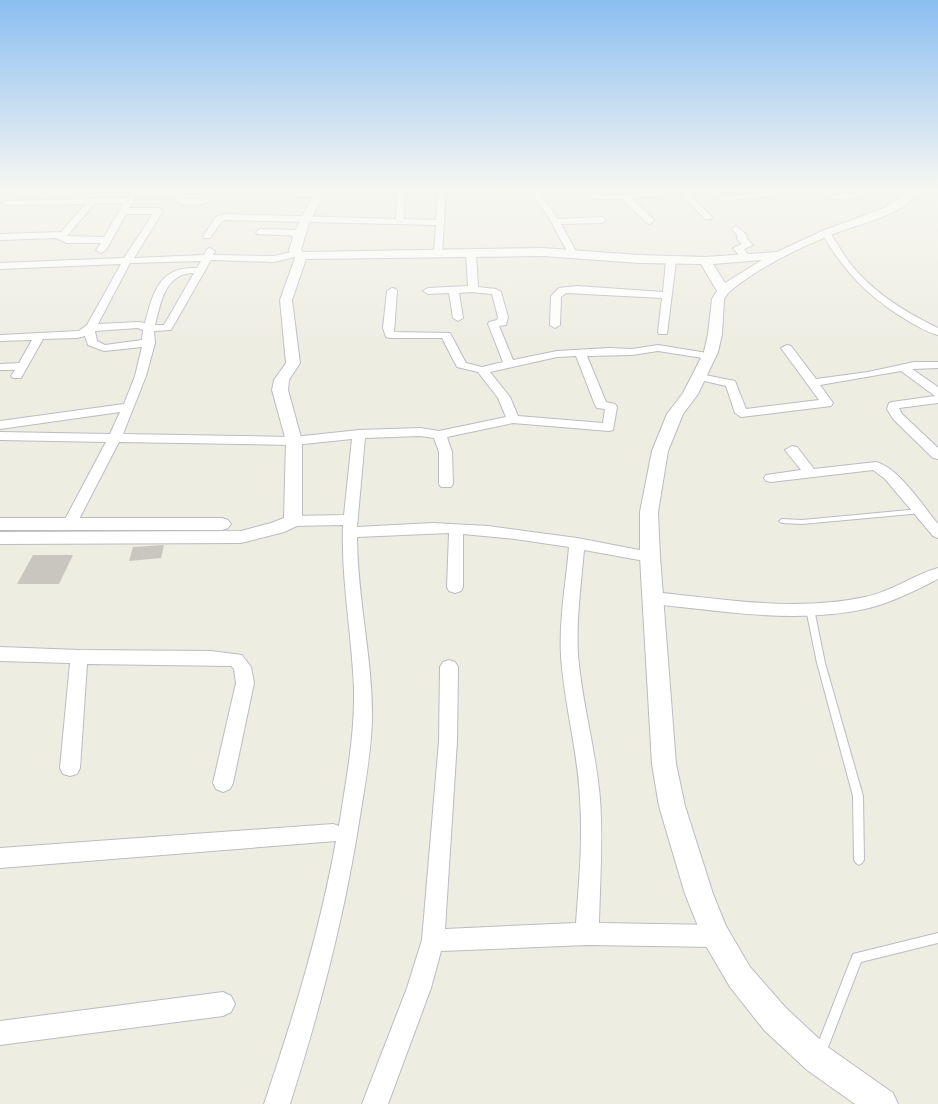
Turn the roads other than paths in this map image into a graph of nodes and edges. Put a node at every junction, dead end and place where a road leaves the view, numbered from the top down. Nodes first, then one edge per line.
1 (105, 243) edge
2 (139, 243) edge
3 (297, 243) edge
4 (440, 243) edge
5 (567, 243) edge
6 (746, 243) edge
7 (806, 243) edge
8 (832, 243) edge
9 (101, 250) dead end
10 (439, 253) junction
11 (471, 253) junction
12 (572, 253) junction
13 (209, 254) junction
14 (299, 255) junction
15 (779, 255) junction
16 (746, 258) junction
17 (127, 261) junction
18 (671, 261) junction
19 (705, 261) junction
20 (0, 266) edge
21 (200, 271) junction
22 (471, 289) junction
23 (454, 290) junction
24 (392, 291) dead end
25 (428, 291) dead end
26 (723, 291) junction
27 (667, 294) junction
28 (458, 318) dead end
29 (555, 325) dead end
30 (89, 328) junction
31 (149, 328) junction
32 (663, 332) dead end
33 (938, 332) edge
34 (39, 336) junction
35 (0, 338) edge
36 (149, 342) junction
37 (787, 348) dead end
38 (580, 353) junction
39 (709, 356) junction
40 (509, 363) junction
41 (938, 365) edge
42 (23, 366) junction
43 (0, 367) edge
44 (902, 368) junction
45 (482, 370) junction
46 (17, 376) dead end
47 (700, 377) junction
48 (813, 383) junction
49 (938, 393) edge
50 (938, 399) edge
51 (128, 407) junction
52 (513, 419) junction
53 (0, 425) edge
54 (359, 434) junction
55 (439, 434) junction
56 (0, 436) edge
57 (113, 439) junction
58 (294, 441) junction
59 (792, 450) dead end
60 (938, 455) edge
61 (811, 474) junction
62 (771, 478) dead end
63 (446, 484) dead end
64 (920, 511) junction
65 (782, 521) dead end
66 (70, 523) junction
67 (0, 524) edge
68 (285, 524) junction
69 (351, 526) junction
70 (456, 530) junction
71 (938, 533) edge
72 (0, 538) edge
73 (577, 543) junction
74 (650, 557) junction
75 (938, 573) edge
76 (455, 587) dead end
77 (653, 598) junction
78 (810, 609) junction
79 (0, 654) edge
80 (79, 657) junction
81 (449, 667) dead end
82 (70, 768) dead end
83 (222, 783) dead end
84 (333, 833) dead end
85 (0, 858) edge
86 (859, 860) dead end
87 (587, 934) junction
88 (716, 936) junction
89 (938, 938) edge
90 (433, 940) junction
91 (222, 1004) dead end
92 (0, 1034) edge
93 (818, 1059) junction
94 (277, 1104) edge
95 (375, 1104) edge
96 (882, 1104) edge

1 - 9 street
2 - 17 street
3 - 14 street
4 - 10 street
5 - 12 street
6 - 16 street
7 - 15 street
8 - 33 street
10 - 11 street
10 - 14 street
11 - 12 street
11 - 22 street
12 - 18 street
13 - 14 street
13 - 17 street
13 - 21 street
14 - 58 street
15 - 16 street
15 - 26 street
16 - 19 street
17 - 20 street
17 - 30 street
18 - 19 street
18 - 27 street
19 - 26 street
21 - 31 street
21 - 31 street
22 - 23 street
22 - 40 street
23 - 25 street
23 - 28 street
24 - 45 street
26 - 39 street
27 - 29 street
27 - 32 street
30 - 31 street
30 - 34 street
30 - 36 street
31 - 36 street
34 - 35 street
34 - 42 street
36 - 51 street
37 - 48 street
38 - 39 street
38 - 40 street
38 - 52 street
39 - 47 street
40 - 45 street
41 - 44 street
42 - 43 street
42 - 46 street
44 - 48 street
44 - 49 street
45 - 52 street
47 - 48 street
47 - 74 street
50 - 60 street
51 - 53 street
51 - 57 street
52 - 55 street
54 - 55 street
54 - 58 street
54 - 69 street
55 - 63 street
56 - 57 street
57 - 58 street
57 - 66 street
58 - 68 street
59 - 61 street
61 - 62 street
61 - 64 street
64 - 65 lane
64 - 71 street
66 - 67 street
66 - 68 street
68 - 69 street
68 - 72 street
69 - 70 street
69 - 94 street
70 - 73 street
70 - 76 street
73 - 74 street
73 - 87 street
74 - 77 street
75 - 78 street
77 - 78 street
77 - 88 street
78 - 86 lane
79 - 80 street
80 - 82 street
80 - 83 street
81 - 90 street
84 - 85 street
87 - 88 street
87 - 90 street
88 - 93 street
89 - 93 lane
90 - 95 street
91 - 92 street
93 - 96 street

